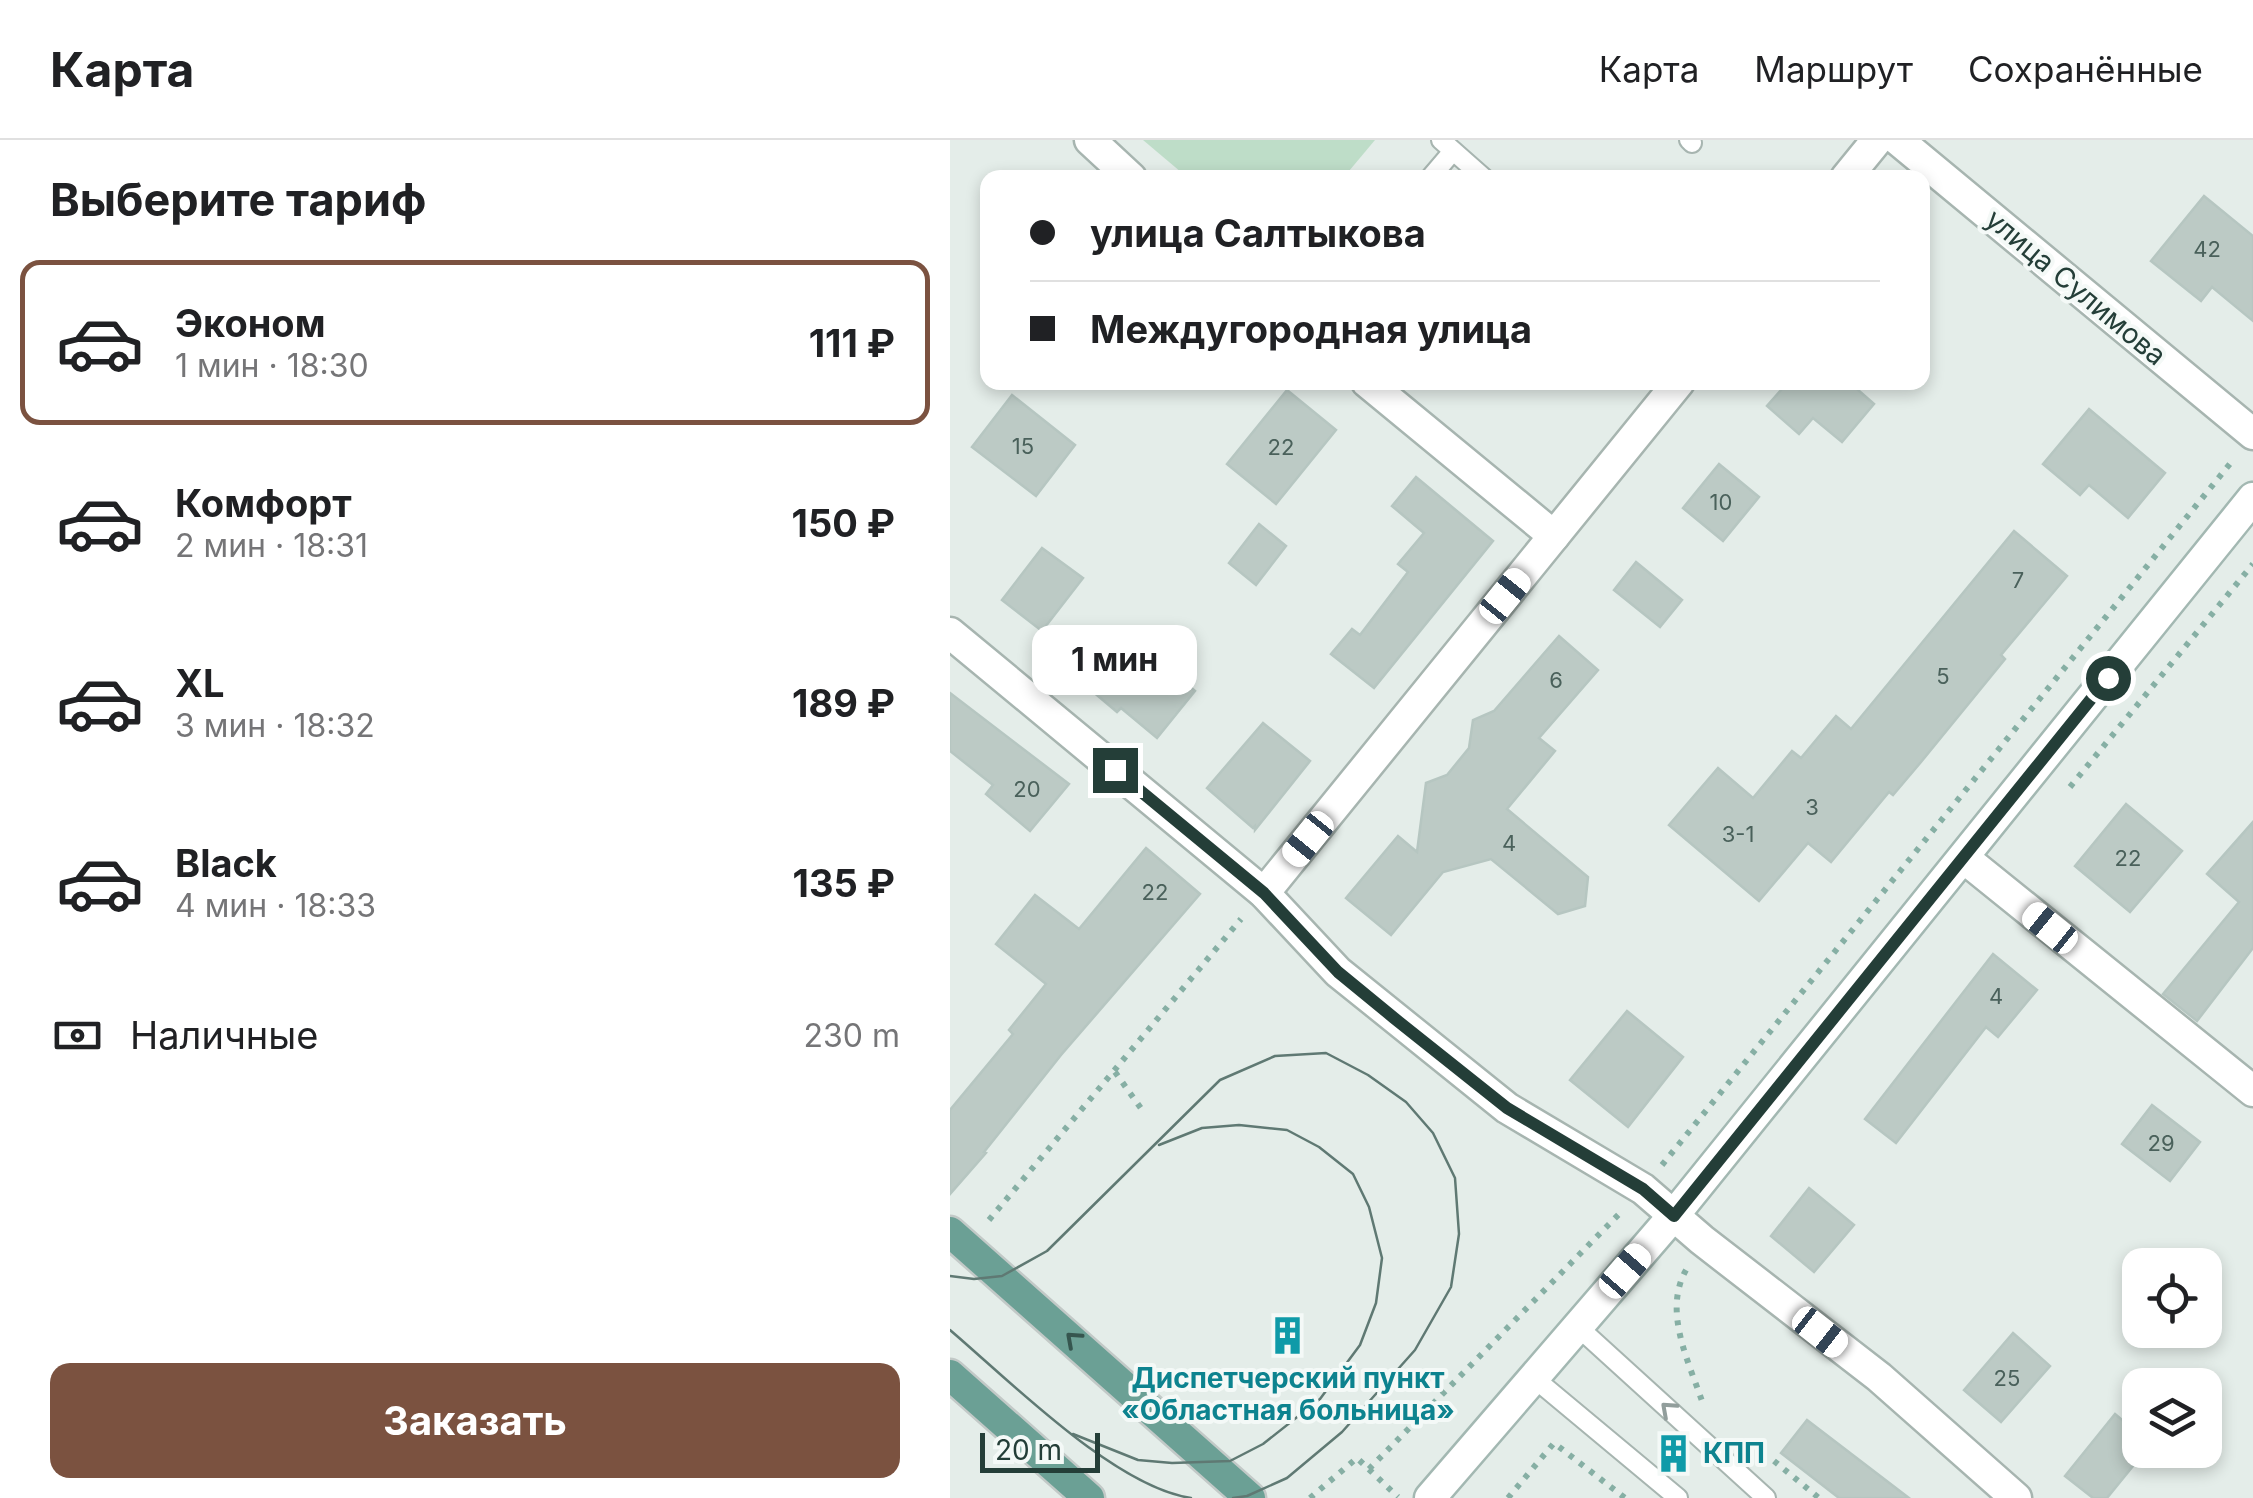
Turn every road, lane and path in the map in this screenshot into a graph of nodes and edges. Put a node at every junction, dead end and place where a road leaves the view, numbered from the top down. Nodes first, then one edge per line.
1 (1090, 140) edge
2 (1877, 142) edge
3 (1447, 145) edge
4 (1122, 170) edge
5 (1434, 170) edge
6 (1475, 170) edge
7 (1853, 170) edge
8 (1912, 170) edge
9 (1930, 185) edge
10 (1378, 390) edge
11 (1673, 390) edge
12 (2247, 442) edge
13 (2253, 498) edge
14 (1554, 536) junction
15 (2253, 564) edge
16 (950, 633) edge
17 (2067, 791) dead end
18 (1964, 858) junction
19 (1264, 893) junction
20 (1114, 1072) junction
21 (2253, 1092) edge
22 (1144, 1114) dead end
23 (1643, 1189) junction
24 (1674, 1216) junction
25 (964, 1232) edge
26 (1702, 1240) junction
27 (1577, 1326) junction
28 (950, 1375) edge
29 (1534, 1378) junction
30 (1705, 1409) dead end
31 (1369, 1468) junction
32 (1088, 1498) edge
33 (1250, 1498) edge
34 (1310, 1498) edge
35 (1399, 1498) edge
36 (1430, 1498) edge
37 (1508, 1498) edge
38 (1624, 1498) edge
39 (1678, 1498) edge
40 (1766, 1498) edge
41 (2016, 1498) edge

1 - 4 street
2 - 7 street
2 - 8 street, улица Сулимова
3 - 5 lane
3 - 6 lane
9 - 12 street, улица Сулимова
10 - 14 street
11 - 14 street
12 - 23 path
13 - 18 street
14 - 19 street
15 - 17 path
16 - 19 street
18 - 21 street
18 - 24 street
19 - 20 path
19 - 23 street
20 - 22 path
20 - 25 path
23 - 24 street
23 - 31 path
24 - 26 street
24 - 27 street
33 -> 25 main road
26 - 30 path
26 - 41 street
27 - 29 street
40 -> 27 lane
28 - 32 main road
29 - 36 street
29 - 39 lane
31 - 34 path
31 - 35 path
37 - 38 path

